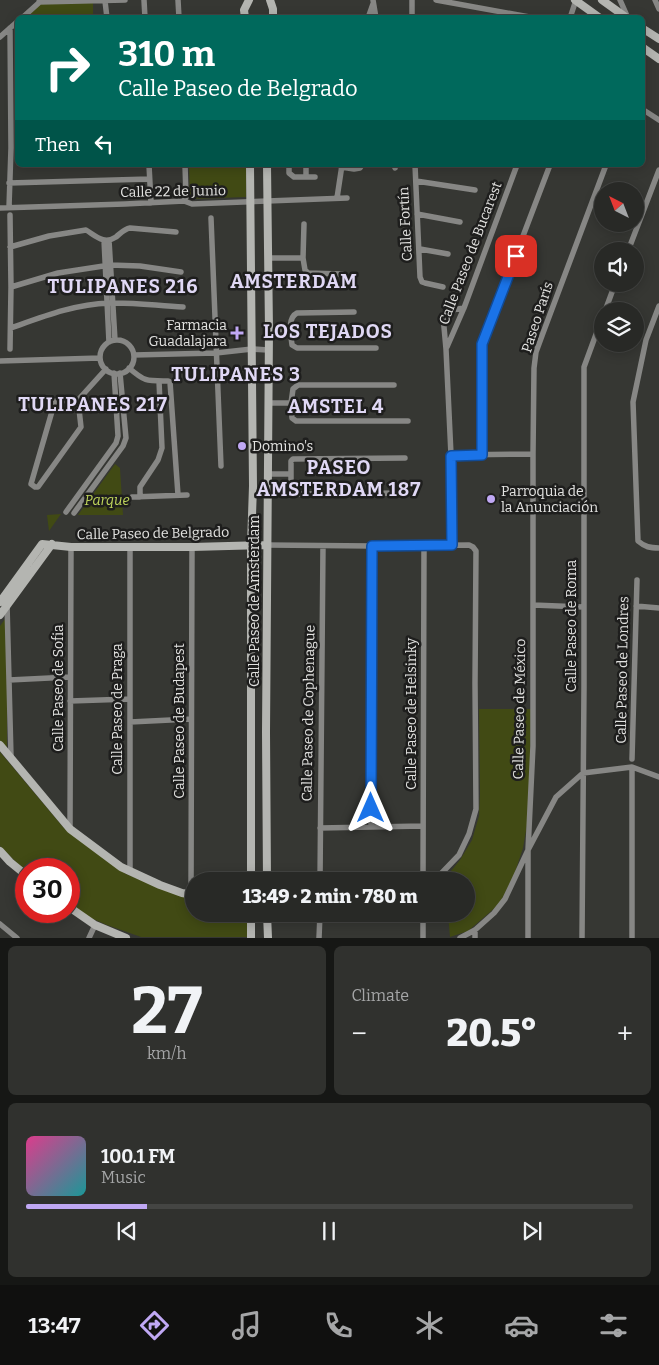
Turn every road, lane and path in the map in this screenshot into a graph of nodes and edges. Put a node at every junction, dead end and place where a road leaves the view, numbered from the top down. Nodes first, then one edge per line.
1 (125, 0) edge
2 (144, 0) edge
3 (178, 0) edge
4 (249, 0) edge
5 (270, 0) edge
6 (412, 0) edge
7 (436, 0) edge
8 (575, 0) edge
9 (602, 0) edge
10 (620, 0) edge
11 (655, 0) edge
12 (40, 1) edge
13 (105, 1) edge
14 (373, 2) edge
15 (659, 9) edge
16 (25, 15) edge
17 (107, 15) edge
18 (145, 15) edge
19 (179, 15) edge
20 (245, 15) edge
21 (273, 15) edge
22 (369, 15) edge
23 (376, 15) edge
24 (412, 15) edge
25 (518, 15) edge
26 (571, 15) edge
27 (596, 15) edge
28 (624, 15) edge
29 (627, 15) edge
30 (15, 24) edge
31 (10, 28) junction
32 (645, 30) edge
33 (0, 37) edge
34 (659, 39) edge
35 (645, 49) edge
36 (659, 59) edge
37 (14, 75) edge
38 (645, 111) edge
39 (10, 112) junction
40 (15, 112) edge
41 (659, 120) edge
42 (14, 148) edge
43 (149, 167) edge
44 (185, 167) edge
45 (250, 167) edge
46 (267, 167) edge
47 (289, 167) edge
48 (306, 167) edge
49 (341, 167) edge
50 (345, 167) edge
51 (361, 167) edge
52 (415, 167) edge
53 (516, 167) edge
54 (549, 167) edge
55 (605, 167) edge
56 (659, 170) edge
57 (306, 176) junction
58 (315, 177) dead end
59 (149, 179) junction
60 (416, 181) junction
61 (9, 183) junction
62 (250, 183) junction
63 (268, 183) junction
64 (475, 190) dead end
65 (337, 198) junction
66 (347, 198) dead end
67 (184, 201) junction
68 (268, 201) junction
69 (250, 202) junction
70 (151, 203) junction
71 (9, 207) junction
72 (0, 208) edge
73 (418, 214) junction
74 (10, 215) dead end
75 (211, 218) dead end
76 (460, 222) dead end
77 (304, 224) dead end
78 (176, 232) dead end
79 (106, 240) junction
80 (631, 242) edge
81 (10, 247) junction
82 (420, 249) junction
83 (448, 254) dead end
84 (268, 258) junction
85 (303, 258) junction
86 (108, 265) junction
87 (181, 272) dead end
88 (342, 274) dead end
89 (11, 287) junction
90 (443, 287) dead end
91 (110, 303) junction
92 (659, 306) edge
93 (183, 307) dead end
94 (464, 308) junction
95 (354, 312) dead end
96 (11, 328) junction
97 (290, 329) junction
98 (269, 330) junction
99 (594, 340) edge
100 (112, 341) junction
101 (376, 348) dead end
102 (252, 349) junction
103 (446, 349) junction
104 (10, 350) dead end
105 (268, 350) junction
106 (216, 353) junction
107 (134, 355) junction
108 (100, 358) junction
109 (0, 361) edge
110 (129, 368) junction
111 (106, 369) junction
112 (117, 373) junction
113 (159, 381) junction
114 (394, 385) dead end
115 (78, 400) junction
116 (268, 403) junction
117 (291, 403) junction
118 (408, 420) dead end
119 (532, 454) junction
120 (482, 455) junction
121 (451, 456) junction
122 (405, 458) dead end
123 (220, 466) dead end
124 (268, 474) junction
125 (291, 474) junction
126 (406, 493) dead end
127 (178, 495) junction
128 (187, 495) dead end
129 (132, 497) dead end
130 (140, 497) junction
131 (66, 512) dead end
132 (74, 513) dead end
133 (52, 544) junction
134 (251, 545) junction
135 (267, 545) junction
136 (452, 545) junction
137 (323, 546) junction
138 (372, 546) junction
139 (424, 546) junction
140 (71, 547) junction
141 (130, 547) junction
142 (192, 547) junction
143 (659, 548) edge
144 (637, 580) dead end
145 (3, 601) edge
146 (533, 605) junction
147 (636, 606) junction
148 (584, 607) junction
149 (659, 608) edge
150 (0, 615) edge
151 (70, 677) junction
152 (9, 680) junction
153 (130, 699) junction
154 (70, 701) junction
155 (192, 719) junction
156 (130, 722) junction
157 (0, 745) edge
158 (11, 757) junction
159 (632, 760) dead end
160 (632, 768) junction
161 (583, 773) junction
162 (659, 777) edge
163 (423, 826) junction
164 (371, 827) junction
165 (320, 828) junction
166 (70, 829) junction
167 (528, 850) junction
168 (0, 851) edge
169 (15, 866) edge
170 (130, 872) junction
171 (192, 872) edge
172 (251, 872) edge
173 (267, 872) edge
174 (320, 872) edge
175 (423, 872) edge
176 (443, 872) edge
177 (185, 894) edge
178 (80, 915) edge
179 (251, 922) edge
180 (267, 922) edge
181 (320, 922) edge
182 (423, 922) edge
183 (0, 924) edge
184 (95, 925) junction
185 (475, 930) junction
186 (17, 938) edge
187 (89, 938) edge
188 (126, 938) edge
189 (251, 938) edge
190 (268, 938) edge
191 (319, 938) edge
192 (423, 938) edge
193 (460, 938) edge
194 (475, 938) edge
195 (528, 938) edge
196 (582, 938) edge
197 (632, 938) edge

1 - 13 street
2 - 18 street
3 - 19 street
4 - 20 main road
5 - 21 main road
6 - 24 street
7 - 25 street
8 - 26 street
8 - 27 main road
9 - 28 main road
10 - 29 street
11 - 15 street
12 - 13 street
12 - 16 street
13 - 17 street
14 - 22 street
14 - 23 street
30 - 31 street
31 - 33 street
31 - 37 street
32 - 34 main road
35 - 36 main road
37 - 39 street
38 - 41 street
39 - 40 street
39 - 42 street
42 - 61 street
43 - 59 street
44 - 67 street
45 - 62 main road, Calle Paseo de Amsterdam
46 - 63 main road, Calle Paseo de Amsterdam
47 - 57 street
48 - 57 street
49 - 65 street
50 - 51 street
52 - 60 street, Calle Fortín
53 - 94 street, Calle Paseo de Bucarest
54 - 120 street
55 - 119 street, Paseo París
56 - 80 street
57 - 58 street
59 - 61 street
59 - 70 street
60 - 64 street
60 - 73 street, Calle Fortín
61 - 71 street
62 - 63 main road
62 - 69 main road, Calle Paseo de Amsterdam
63 - 68 main road, Calle Paseo de Amsterdam
65 - 66 street, Calle 22 de Junio
65 - 68 street, Calle 22 de Junio
67 - 69 street, Calle 22 de Junio
67 - 70 street, Calle 22 de Junio
68 - 69 street, Calle 22 de Junio
68 - 84 main road, Calle Paseo de Amsterdam
69 - 102 main road, Calle Paseo de Amsterdam
70 - 71 street, Calle 22 de Junio
71 - 72 street, Calle 22 de Junio
73 - 76 street
73 - 82 street, Calle Fortín
74 - 81 street
75 - 106 street
77 - 85 street
78 - 79 street
79 - 81 street
79 - 86 street
81 - 89 street
82 - 83 street
82 - 90 street, Calle Fortín
84 - 85 street
84 - 98 main road, Calle Paseo de Amsterdam
85 - 88 street
86 - 87 street
86 - 89 street
86 - 91 street
89 - 96 street
91 - 93 street
91 - 96 street
91 - 100 street
92 - 143 street
94 - 103 street, Calle Paseo de Bucarest
94 - 103 street
95 - 97 street
96 - 104 street
97 - 98 street
97 - 101 street
98 - 105 main road, Calle Paseo de Amsterdam
99 - 148 street, Calle Paseo de Roma
100 - 107 street
100 - 108 street
102 - 105 street
102 - 106 street
102 - 134 main road, Calle Paseo de Amsterdam
103 - 121 street
105 - 116 main road, Calle Paseo de Amsterdam
106 - 107 street
106 - 123 street
107 - 110 street
108 - 109 street
108 - 111 street
110 - 112 street
110 - 113 street
111 - 112 street
111 - 115 street
112 - 131 street
112 - 132 street
113 - 127 street
113 - 130 street
114 - 117 street
115 - 115 street
116 - 117 street
116 - 124 main road, Calle Paseo de Amsterdam
117 - 118 street
119 - 120 street
119 - 146 street, Calle Paseo de México
120 - 121 street
121 - 136 street
122 - 125 street
124 - 125 street
124 - 135 main road, Calle Paseo de Amsterdam
125 - 126 street
127 - 128 street
127 - 130 street
129 - 130 street
133 - 140 main road, Calle Paseo de Belgrado
133 - 145 main road
133 - 145 main road, Calle Paseo de Belgrado
134 - 135 main road, Calle Paseo de Belgrado
134 - 142 main road, Calle Paseo de Belgrado
134 - 172 main road, Calle Paseo de Amsterdam
135 - 137 street, Calle Paseo de Belgrado
135 - 173 main road, Calle Paseo de Amsterdam
136 - 139 street, Calle Paseo de Belgrado
136 - 176 street, Calle Paseo de Belgrado
137 - 138 street, Calle Paseo de Belgrado
137 - 165 street, Calle Paseo de Cophenague
138 - 139 street, Calle Paseo de Belgrado
138 - 164 street
139 - 163 street, Calle Paseo de Helsinky
140 - 141 main road, Calle Paseo de Belgrado
140 - 151 street, Calle Paseo de Sofia
141 - 142 main road, Calle Paseo de Belgrado
141 - 153 street, Calle Paseo de Praga
142 - 155 street, Calle Paseo de Budapest
144 - 147 street, Calle Paseo de Londres
145 - 150 main road
145 - 152 street
146 - 148 street
146 - 167 street, Calle Paseo de México
147 - 149 street
147 - 159 street, Calle Paseo de Londres
148 - 161 street, Calle Paseo de Roma
151 - 152 street
151 - 154 street, Calle Paseo de Sofia
152 - 158 street
153 - 154 street
153 - 156 street, Calle Paseo de Praga
154 - 166 street, Calle Paseo de Sofia
155 - 156 street
155 - 171 street, Calle Paseo de Budapest
156 - 170 street, Calle Paseo de Praga
157 - 158 main road
158 - 166 main road
160 - 161 street
160 - 162 street
160 - 197 street
161 - 167 street
161 - 196 street, Calle Paseo de Roma
163 - 164 street
163 - 175 street, Calle Paseo de Helsinky
164 - 165 street
165 - 174 street, Calle Paseo de Cophenague
166 - 170 main road
167 - 185 street, Calle Paseo de México
167 - 195 street
168 - 169 main road
170 - 177 main road
178 - 184 main road
179 - 189 main road
180 - 190 main road
181 - 191 street
182 - 192 street
183 - 186 street
184 - 187 street
184 - 188 main road
185 - 193 street, Calle Paseo de México
185 - 194 street

